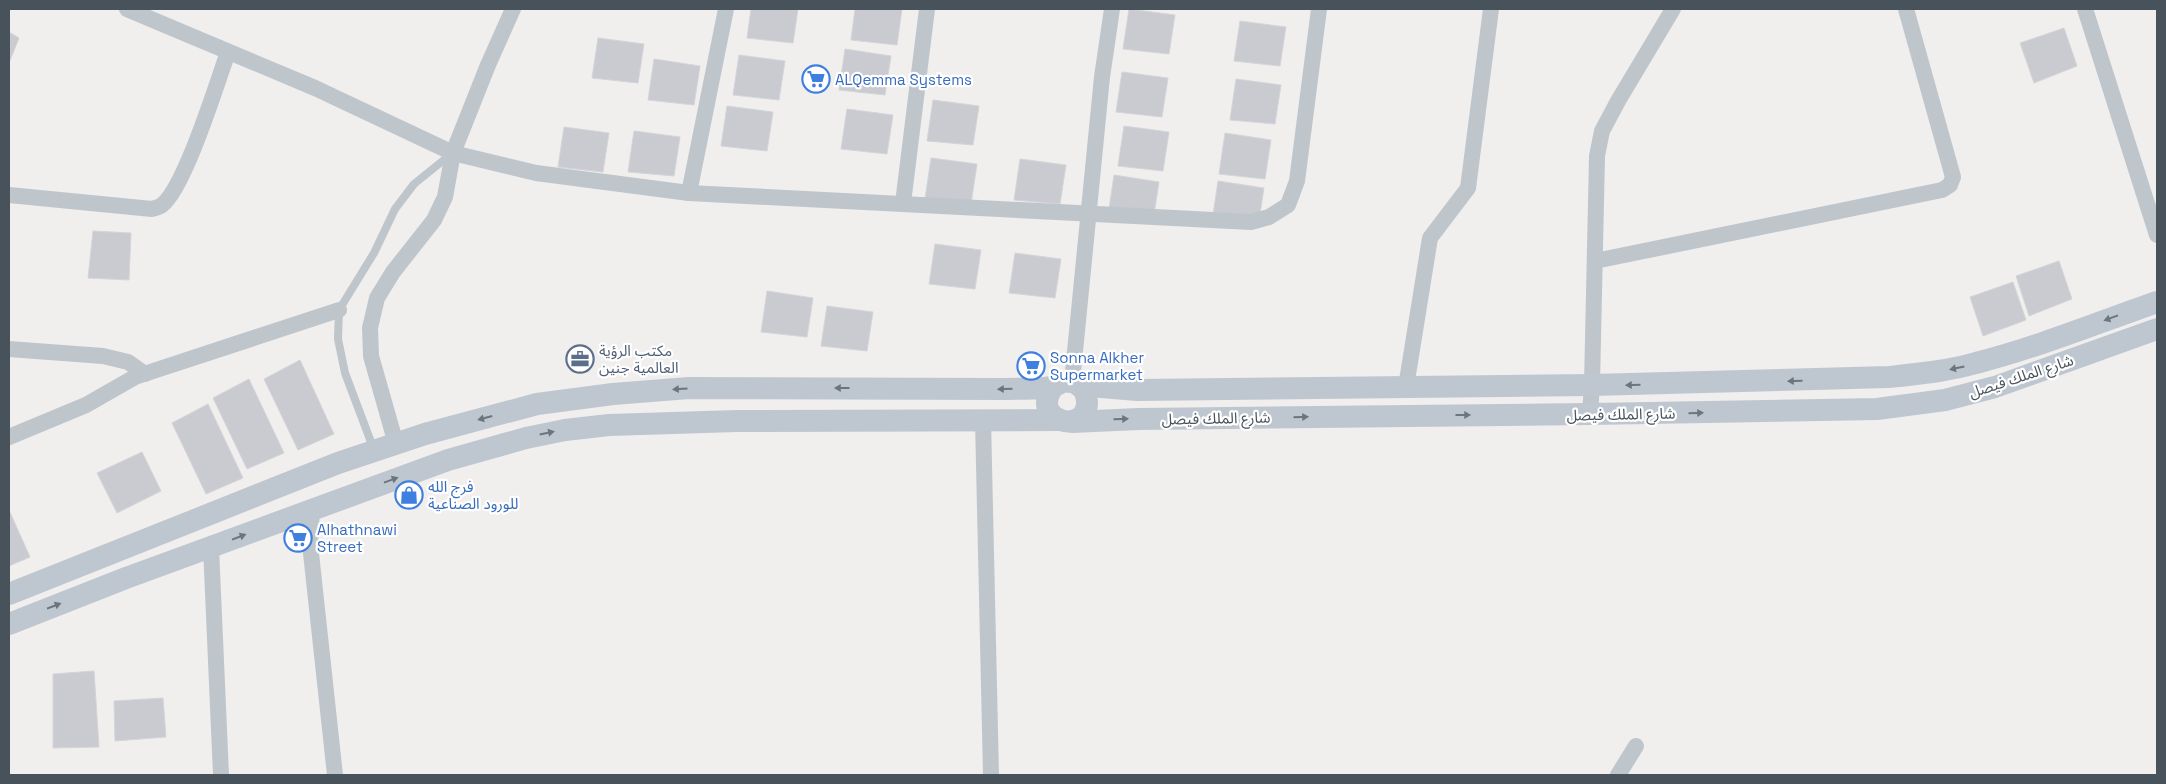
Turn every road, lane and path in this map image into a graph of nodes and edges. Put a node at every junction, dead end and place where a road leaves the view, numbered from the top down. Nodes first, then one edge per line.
1 (128, 9) edge
2 (512, 9) edge
3 (726, 9) edge
4 (927, 9) edge
5 (1112, 9) edge
6 (1319, 9) edge
7 (1491, 9) edge
8 (1673, 9) edge
9 (1906, 9) edge
10 (2085, 9) edge
11 (228, 52) junction
12 (453, 153) junction
13 (689, 193) junction
14 (9, 195) edge
15 (903, 203) junction
16 (1088, 214) junction
17 (2157, 236) edge
18 (1595, 261) junction
19 (2157, 302) edge
20 (339, 310) junction
21 (2157, 329) edge
22 (9, 349) edge
23 (145, 374) junction
24 (1068, 384) junction
25 (1592, 385) junction
26 (1406, 387) junction
27 (1590, 414) junction
28 (983, 420) junction
29 (1065, 421) junction
30 (9, 437) edge
31 (396, 444) junction
32 (374, 451) junction
33 (302, 477) junction
34 (312, 509) junction
35 (211, 547) junction
36 (9, 594) edge
37 (9, 624) edge
38 (1636, 746) dead end
39 (221, 775) edge
40 (336, 775) edge
41 (990, 775) edge
42 (1618, 775) edge

1 - 11 street
2 - 12 street
3 - 13 street
4 - 15 street
5 - 16 street
6 - 16 street
7 - 26 street
8 - 18 street
9 - 18 street
10 - 17 street
11 - 12 street
11 - 14 street
12 - 13 street
12 - 20 lane
12 - 31 street
13 - 15 street
15 - 16 street
16 - 24 street
18 - 25 street
19 -> 25 main road, شارع الملك فيصل
20 - 23 street
20 - 32 lane
27 -> 21 main road, شارع الملك فيصل
22 - 23 street
23 - 30 street
24 - 26 main road, شارع الملك فيصل
24 - 29 main road
24 - 29 main road
24 -> 31 main road, شارع الملك فيصل
25 - 26 main road, شارع الملك فيصل
25 - 27 street
29 -> 27 main road, شارع الملك فيصل
28 - 29 main road, شارع الملك فيصل
34 -> 28 main road, شارع الملك فيصل
28 - 41 street
31 - 32 main road, شارع الملك فيصل
32 - 33 main road, شارع الملك فيصل
33 - 34 main road
33 - 36 main road, شارع الملك فيصل
35 -> 34 main road, شارع الملك فيصل
34 - 40 street
37 -> 35 main road, شارع الملك فيصل
35 - 39 street
38 - 42 street

